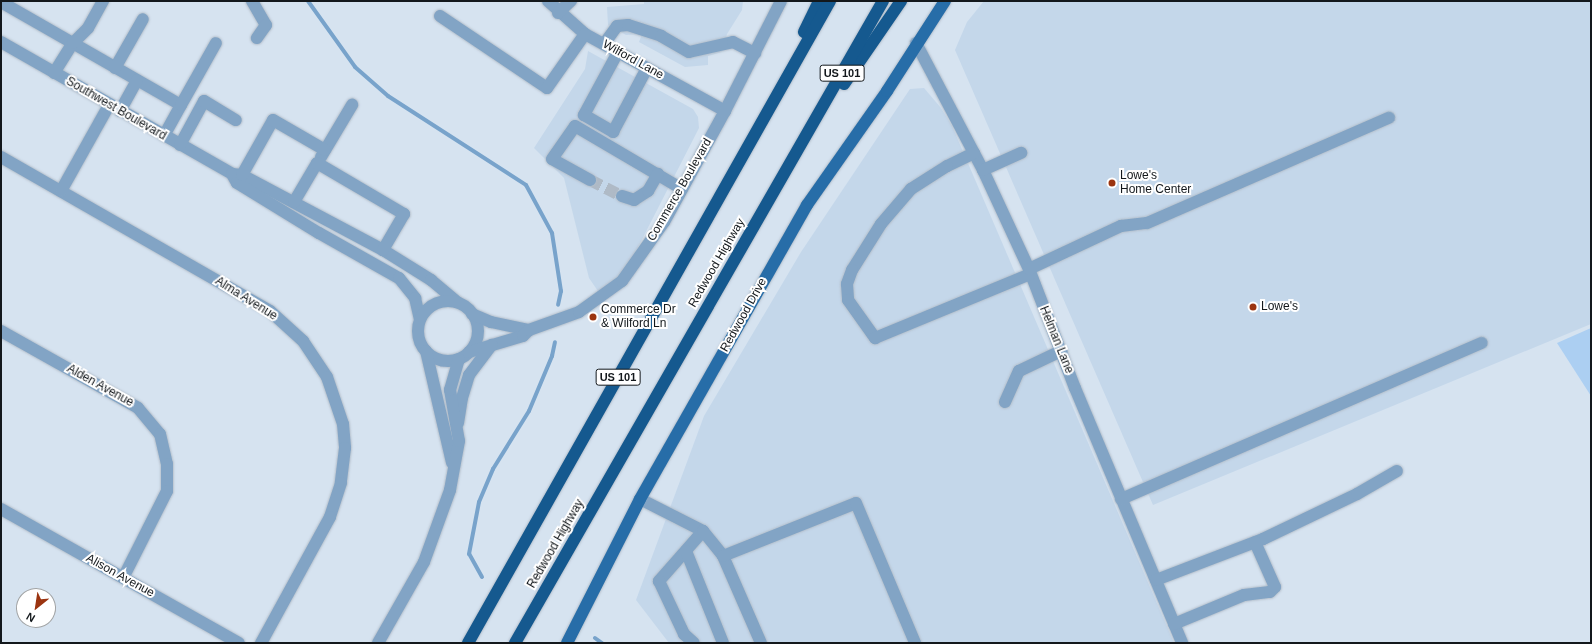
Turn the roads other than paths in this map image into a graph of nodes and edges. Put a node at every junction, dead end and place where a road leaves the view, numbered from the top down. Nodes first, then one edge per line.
1 (103, 1) edge
2 (252, 1) edge
3 (548, 1) edge
4 (571, 1) edge
5 (781, 1) edge
6 (819, 1) edge
7 (830, 1) edge
8 (883, 1) edge
9 (901, 1) edge
10 (945, 1) edge
11 (1, 2) edge
12 (558, 13) junction
13 (440, 16) dead end
14 (143, 19) dead end
15 (585, 34) junction
16 (257, 38) dead end
17 (1, 42) edge
18 (216, 43) dead end
19 (916, 43) junction
20 (73, 44) junction
21 (604, 44) junction
22 (618, 52) junction
23 (755, 53) junction
24 (115, 68) junction
25 (647, 68) junction
26 (54, 73) junction
27 (137, 80) junction
28 (109, 105) junction
29 (181, 105) junction
30 (352, 105) dead end
31 (120, 111) junction
32 (725, 111) junction
33 (767, 111) junction
34 (1389, 118) dead end
35 (236, 120) dead end
36 (164, 136) junction
37 (180, 145) junction
38 (801, 146) junction
39 (325, 150) junction
40 (974, 153) junction
41 (1021, 153) dead end
42 (1, 157) edge
43 (317, 163) junction
44 (983, 170) junction
45 (658, 174) junction
46 (237, 175) junction
47 (590, 180) tunnel mouth
48 (682, 189) junction
49 (62, 191) junction
50 (622, 196) tunnel mouth
51 (294, 202) junction
52 (383, 250) junction
53 (1029, 271) junction
54 (458, 303) junction
55 (472, 314) junction
56 (420, 318) junction
57 (529, 330) junction
58 (1, 331) edge
59 (1482, 343) dead end
60 (492, 345) junction
61 (426, 351) junction
62 (1061, 351) junction
63 (469, 352) junction
64 (459, 360) junction
65 (1005, 402) dead end
66 (456, 427) junction
67 (453, 465) junction
68 (1397, 471) dead end
69 (640, 499) junction
70 (1121, 499) junction
71 (1, 509) edge
72 (703, 531) junction
73 (1255, 542) junction
74 (686, 551) junction
75 (723, 556) junction
76 (123, 578) junction
77 (1156, 580) junction
78 (1174, 624) junction
79 (239, 643) edge
80 (261, 643) edge
81 (378, 643) edge
82 (468, 643) edge
83 (515, 643) edge
84 (567, 643) edge
85 (694, 643) edge
86 (723, 643) edge
87 (761, 643) edge
88 (915, 643) edge
89 (1182, 643) edge

1 - 20 street
2 - 16 street
3 - 12 street, Wilford Lane
4 - 12 street
5 - 23 street, Commerce Boulevard
6 - 33 highway
7 - 33 highway, US 101
8 - 38 highway, Redwood Highway / US 101
9 - 38 highway
10 - 19 main road, Redwood Drive
11 - 20 street
12 - 15 street, Wilford Lane
13 - 15 street
14 - 24 street
15 - 21 street, Wilford Lane
17 - 26 street, Southwest Boulevard
18 - 29 street
19 - 40 street, Helman Lane
19 - 69 main road, Redwood Drive
20 - 24 street
20 - 26 street
21 - 22 street, Wilford Lane
21 - 23 street
22 - 25 street, Wilford Lane
22 - 25 street
23 - 32 street, Commerce Boulevard
24 - 27 street
25 - 32 street, Wilford Lane
26 - 28 street, Southwest Boulevard
27 - 29 street
27 - 31 street
28 - 31 street, Southwest Boulevard
28 - 49 street
29 - 36 street
30 - 39 street
31 - 36 street, Southwest Boulevard
32 - 48 street, Commerce Boulevard
33 - 82 highway, US 101
34 - 53 street
35 - 37 street
36 - 37 street, Southwest Boulevard
37 - 46 street, Southwest Boulevard
38 - 83 highway, Redwood Highway / US 101
39 - 43 street
39 - 46 street
40 - 44 street, Helman Lane
40 - 53 street
41 - 44 street
42 - 49 street, Alma Avenue
43 - 51 street
43 - 52 street
44 - 53 street, Helman Lane
45 - 47 street
45 - 48 street
45 - 50 street
46 - 51 street, Southwest Boulevard
46 - 56 street, Southwest Boulevard
48 - 57 street, Commerce Boulevard
49 - 80 street, Alma Avenue
51 - 52 street, Southwest Boulevard
52 - 54 street, Southwest Boulevard
53 - 62 street, Helman Lane
54 - 55 street, Commerce Boulevard
54 - 56 street
55 - 57 street, Commerce Boulevard
55 - 63 street, Commerce Boulevard
56 - 61 street
57 - 60 street, Commerce Boulevard
58 - 76 street, Alden Avenue
59 - 70 street
60 - 63 street, Commerce Boulevard
60 - 66 street
61 - 64 street
61 - 67 street
62 - 65 street
62 - 70 street, Helman Lane
63 - 64 street, Commerce Boulevard
64 - 66 street
66 - 67 street
67 - 81 street
68 - 73 street
69 - 72 street
69 - 84 main road, Redwood Drive
70 - 77 street, Helman Lane
71 - 76 street, Alison Avenue
72 - 74 street
72 - 75 street
73 - 77 street
73 - 78 street
74 - 85 street
74 - 86 street
75 - 87 street
75 - 88 street
76 - 79 street, Alison Avenue
77 - 78 street, Helman Lane
78 - 89 street, Helman Lane

